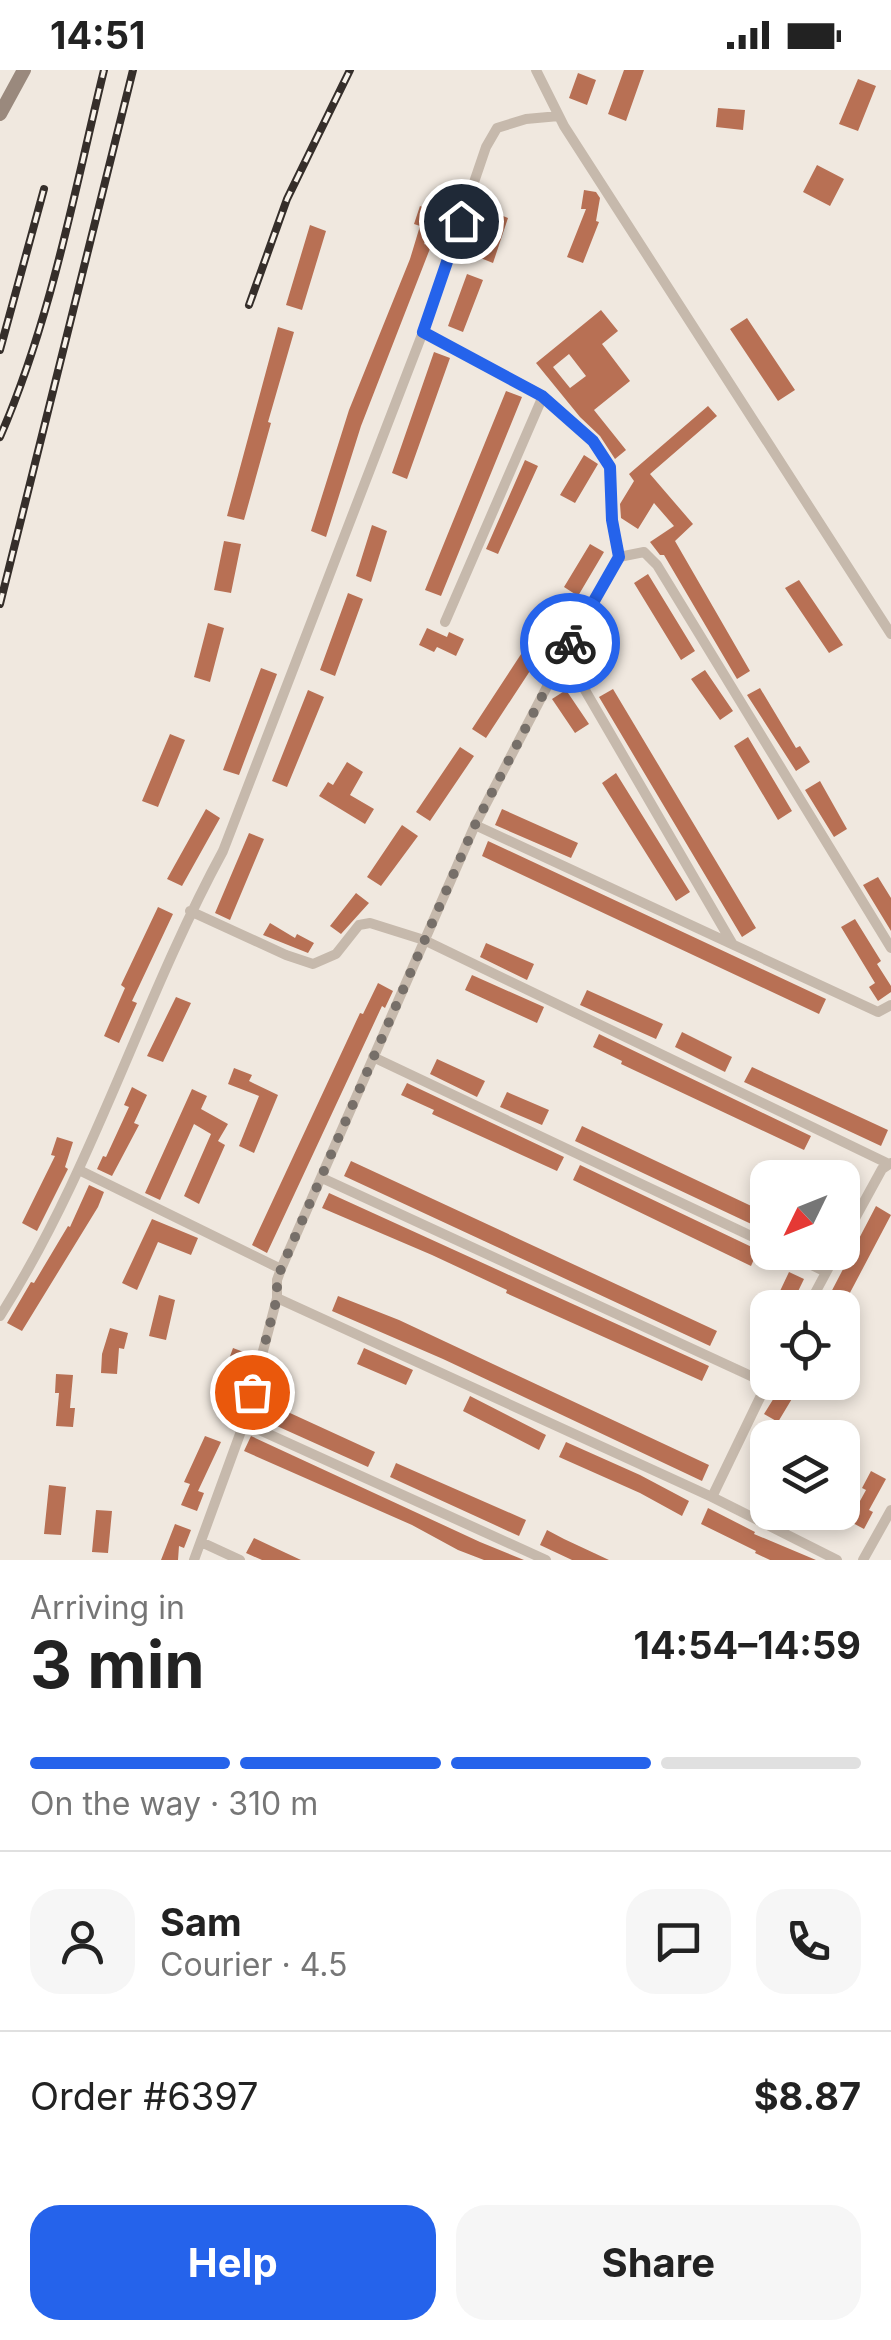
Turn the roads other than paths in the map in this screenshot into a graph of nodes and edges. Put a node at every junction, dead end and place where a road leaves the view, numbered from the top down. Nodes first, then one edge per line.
1 (24, 70) edge
2 (536, 70) edge
3 (0, 114) edge
4 (559, 116) junction
5 (423, 332) junction
6 (542, 396) junction
7 (619, 557) junction
8 (445, 622) dead end
9 (891, 634) edge
10 (564, 654) junction
11 (475, 825) junction
12 (190, 911) junction
13 (424, 940) junction
14 (733, 944) junction
15 (891, 948) edge
16 (891, 1006) edge
17 (373, 1057) junction
18 (890, 1163) edge
19 (79, 1170) junction
20 (322, 1178) junction
21 (860, 1209) edge
22 (750, 1235) edge
23 (281, 1269) junction
24 (822, 1270) edge
25 (826, 1272) joint
26 (816, 1290) edge
27 (277, 1298) junction
28 (0, 1316) edge
29 (750, 1374) edge
30 (758, 1400) edge
31 (244, 1423) junction
32 (712, 1497) junction
33 (891, 1510) edge
34 (201, 1542) junction
35 (194, 1560) edge
36 (240, 1560) edge
37 (546, 1560) edge
38 (837, 1560) edge
39 (862, 1560) edge

1 - 3 main road
2 - 4 street
4 - 5 street
4 - 9 street
5 - 6 street
5 - 12 street
6 - 7 street
6 - 8 street
7 - 10 street
7 - 15 street
10 - 11 street
10 - 14 street
11 - 13 street
11 - 14 street
12 - 13 street
12 - 19 street
13 - 17 street
13 - 18 street
14 - 16 street
17 - 20 street
17 - 22 street
18 - 21 street
19 - 23 street
19 - 28 street
20 - 23 street
20 - 29 street
23 - 27 street
24 - 25 street
25 - 26 street
27 - 31 street
27 - 32 street
30 - 32 street
31 - 34 street
31 - 37 street
32 - 38 street
33 - 39 street
34 - 35 street
34 - 36 street

